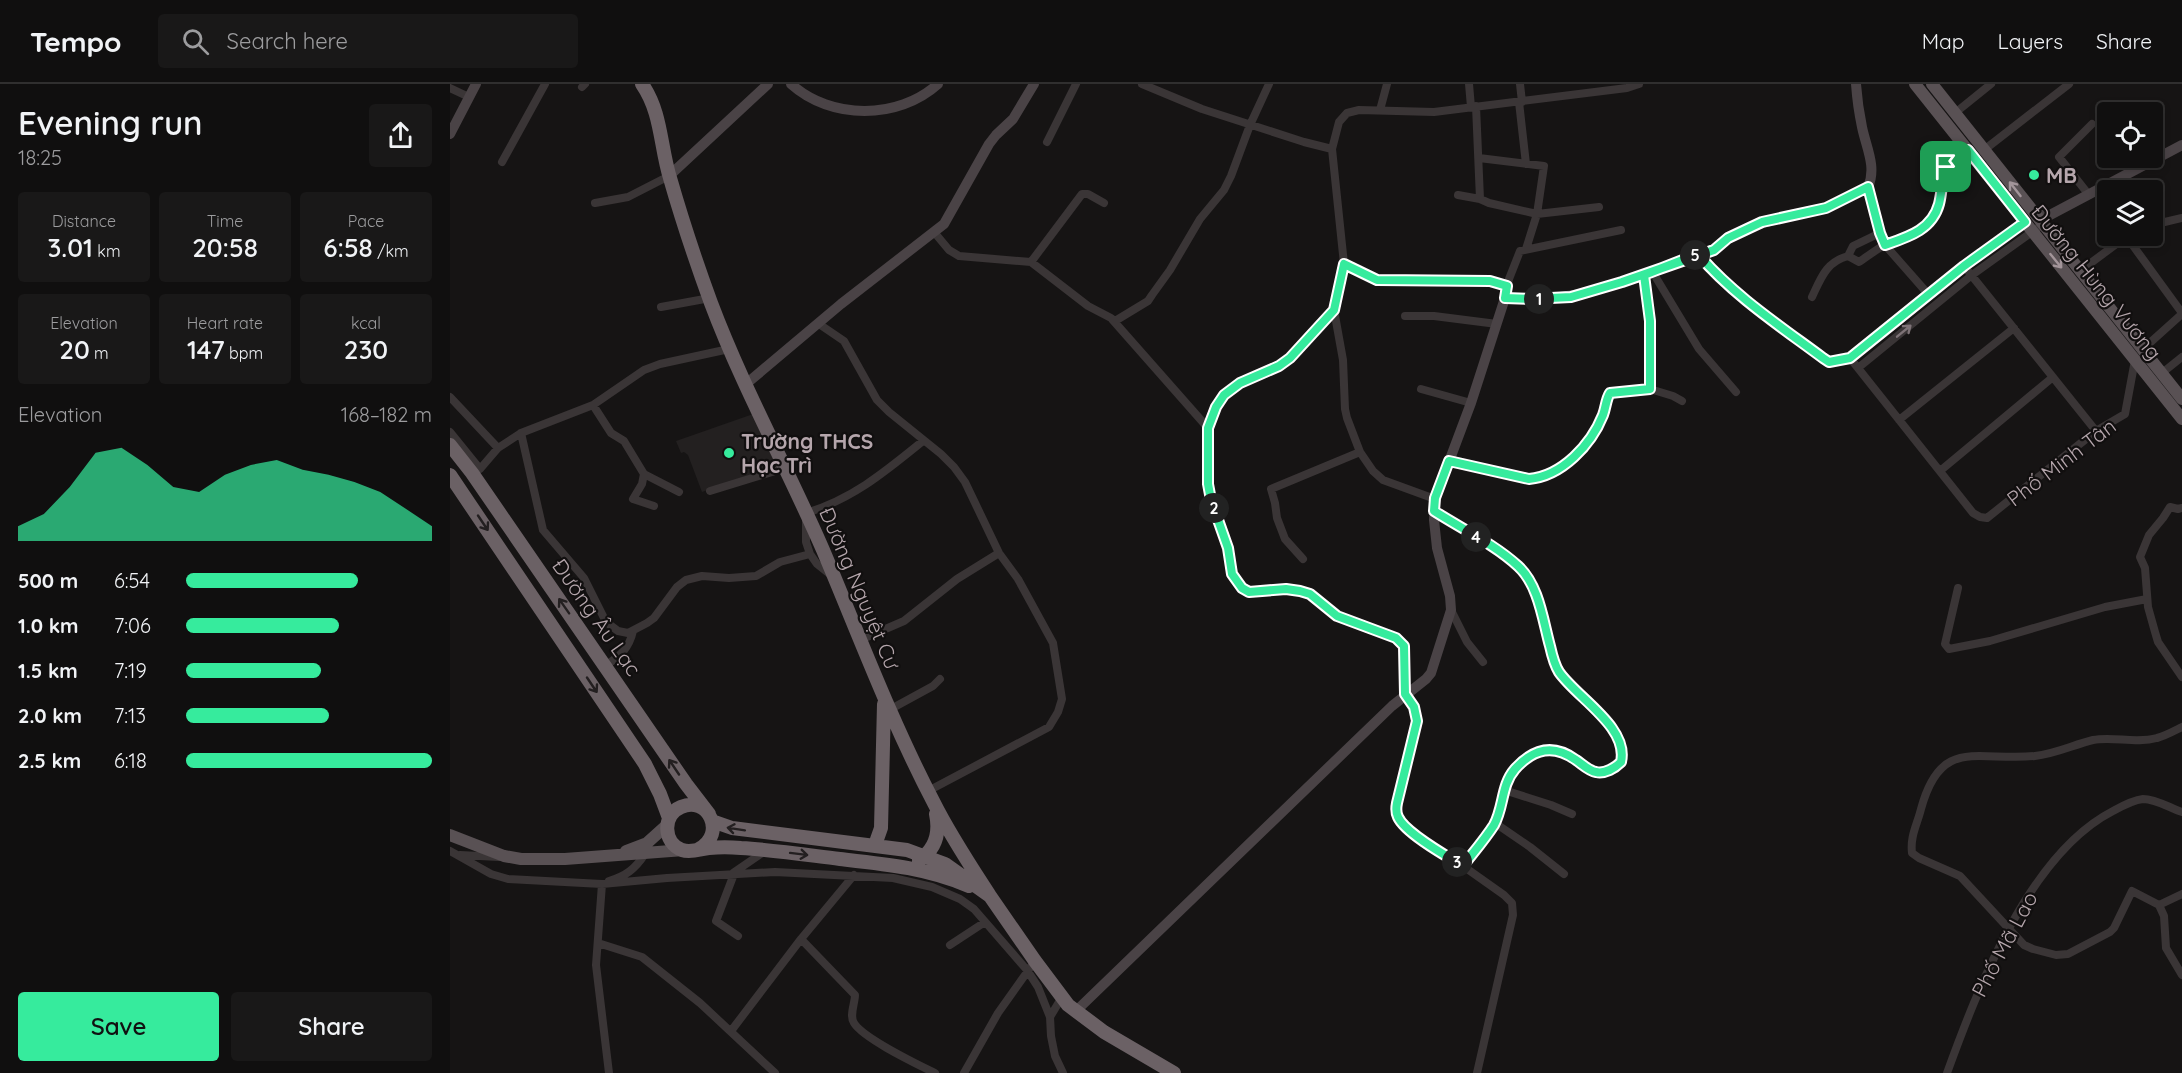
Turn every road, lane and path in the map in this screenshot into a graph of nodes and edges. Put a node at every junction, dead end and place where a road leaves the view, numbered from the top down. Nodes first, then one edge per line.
1 (476, 84) edge
2 (544, 84) edge
3 (642, 84) edge
4 (768, 84) edge
5 (790, 84) edge
6 (938, 84) edge
7 (1034, 84) edge
8 (1076, 84) edge
9 (1142, 84) edge
10 (1269, 84) edge
11 (1387, 84) edge
12 (1469, 84) edge
13 (1520, 84) edge
14 (1639, 84) edge
15 (1856, 84) edge
16 (1915, 84) edge
17 (1991, 84) edge
18 (2069, 84) edge
19 (1936, 85) edge
20 (450, 88) edge
21 (469, 97) junction
22 (1521, 102) junction
23 (1474, 106) junction
24 (1380, 110) junction
25 (1955, 113) junction
26 (1250, 124) junction
27 (2092, 124) dead end
28 (450, 134) edge
29 (1047, 142) dead end
30 (2182, 145) edge
31 (1332, 149) junction
32 (1968, 150) junction
33 (1984, 150) junction
34 (1479, 158) junction
35 (502, 162) dead end
36 (1526, 164) junction
37 (669, 176) junction
38 (1868, 187) junction
39 (1458, 195) dead end
40 (2089, 195) junction
41 (1480, 199) junction
42 (595, 203) dead end
43 (1104, 203) dead end
44 (1599, 207) dead end
45 (1537, 214) junction
46 (2043, 218) junction
47 (2182, 218) edge
48 (2163, 222) edge
49 (2029, 227) junction
50 (1620, 230) dead end
51 (934, 232) junction
52 (1880, 233) junction
53 (1885, 245) junction
54 (2113, 246) edge
55 (2133, 246) edge
56 (1526, 249) junction
57 (1698, 254) junction
58 (1848, 256) junction
59 (1031, 262) junction
60 (1344, 264) junction
61 (1964, 266) junction
62 (2080, 271) junction
63 (1648, 273) junction
64 (1972, 275) junction
65 (1507, 286) junction
66 (1929, 295) junction
67 (1812, 297) dead end
68 (710, 298) junction
69 (1505, 298) junction
70 (661, 308) dead end
71 (1334, 310) junction
72 (2182, 314) edge
73 (1405, 316) dead end
74 (1115, 321) junction
75 (819, 324) junction
76 (1497, 324) junction
77 (2014, 328) junction
78 (729, 349) junction
79 (2143, 349) junction
80 (2182, 357) edge
81 (1850, 358) junction
82 (2135, 360) junction
83 (1858, 368) junction
84 (2162, 373) junction
85 (2053, 377) junction
86 (746, 384) junction
87 (1421, 389) dead end
88 (1650, 389) junction
89 (1736, 392) dead end
90 (450, 397) edge
91 (2182, 399) edge
92 (1682, 401) dead end
93 (1471, 403) junction
94 (593, 405) junction
95 (2182, 419) edge
96 (1899, 420) junction
97 (1208, 428) junction
98 (2096, 431) junction
99 (450, 432) edge
100 (520, 433) junction
101 (923, 441) junction
102 (450, 445) edge
103 (498, 448) junction
104 (1360, 453) junction
105 (1449, 461) junction
106 (785, 468) junction
107 (476, 471) junction
108 (1940, 471) junction
109 (450, 474) edge
110 (644, 474) junction
111 (679, 492) dead end
112 (710, 492) dead end
113 (1435, 498) junction
114 (654, 506) dead end
115 (2182, 508) edge
116 (1434, 511) junction
117 (806, 513) junction
118 (999, 553) junction
119 (810, 554) junction
120 (1303, 559) dead end
121 (834, 579) junction
122 (1958, 588) dead end
123 (2147, 599) junction
124 (1451, 610) junction
125 (633, 631) junction
126 (860, 640) junction
127 (1483, 662) dead end
128 (605, 666) junction
129 (2182, 677) edge
130 (940, 679) dead end
131 (1405, 694) junction
132 (887, 710) junction
133 (2182, 727) edge
134 (1504, 790) junction
135 (931, 797) junction
136 (2182, 812) edge
137 (1572, 814) dead end
138 (710, 817) junction
139 (668, 822) junction
140 (1495, 823) junction
141 (450, 835) edge
142 (875, 845) junction
143 (699, 849) junction
144 (684, 850) junction
145 (766, 850) junction
146 (453, 853) edge
147 (645, 854) junction
148 (925, 855) junction
149 (504, 856) junction
150 (604, 857) junction
151 (894, 865) junction
152 (1463, 866) junction
153 (733, 874) junction
154 (1564, 874) dead end
155 (854, 875) junction
156 (600, 884) junction
157 (2182, 894) edge
158 (990, 896) junction
159 (2159, 904) junction
160 (985, 922) junction
161 (2010, 928) junction
162 (738, 936) dead end
163 (801, 939) junction
164 (598, 943) junction
165 (950, 945) dead end
166 (1031, 966) junction
167 (2182, 975) edge
168 (1062, 997) junction
169 (1076, 1011) junction
170 (1050, 1017) junction
171 (731, 1031) junction
172 (609, 1073) edge
173 (775, 1073) edge
174 (935, 1073) edge
175 (964, 1073) edge
176 (1063, 1073) edge
177 (1174, 1073) edge
178 (1477, 1073) edge
179 (1947, 1073) edge

1 - 21 street
2 - 35 street
3 - 37 highway, Đường Nguyệt Cư
4 - 37 street
5 - 6 street
7 - 51 street
8 - 29 street
9 - 26 street
10 - 26 street
11 - 24 street
12 - 23 street
13 - 22 street
14 - 22 street
15 - 38 street
16 - 32 main road, Đường Hùng Vương
17 - 25 street
18 - 33 street
19 - 25 main road, Đường Hùng Vương
20 - 21 street
21 - 28 street
22 - 23 street
22 - 36 street
23 - 24 street
23 - 34 street
24 - 31 street
25 - 33 main road, Đường Hùng Vương
26 - 31 street
26 - 74 street
27 - 40 street
30 - 40 street
31 - 60 street
32 - 49 main road, Đường Hùng Vương
32 - 53 street
46 -> 33 main road, Đường Hùng Vương
34 - 36 street
34 - 41 street
36 - 45 street
37 - 42 street
37 - 68 highway, Đường Nguyệt Cư
38 - 52 street
38 - 57 street
39 - 41 street
40 - 46 street
41 - 45 street
43 - 59 street
44 - 45 street
45 - 56 street
46 - 49 street
46 - 49 street
46 - 62 main road, Đường Hùng Vương
47 - 48 street
49 - 61 street
49 - 64 street
49 -> 82 main road, Đường Hùng Vương
50 - 56 street
51 - 59 street
51 - 75 street
52 - 53 street
52 - 58 street
53 - 58 street
53 - 66 street
54 - 62 street
55 - 72 street
56 - 65 street
57 - 63 street
57 - 81 street
58 - 67 street
59 - 74 street
60 - 65 street
60 - 71 street
61 - 64 street
61 - 66 street
62 - 79 main road, Đường Hùng Vương
63 - 69 street
63 - 88 street
63 - 89 street
64 - 77 street
83 -> 64 street
65 - 69 street
66 - 81 street
68 - 70 street
68 - 78 highway, Đường Nguyệt Cư
69 - 76 street
71 - 97 street
71 - 104 street
72 - 79 street
73 - 76 street
74 - 97 street
75 - 86 street
75 - 101 street
76 - 93 street
77 - 85 street
77 - 96 street
78 - 86 highway, Đường Nguyệt Cư
78 - 94 street
79 - 84 main road, Đường Hùng Vương
80 - 84 street
81 - 83 street
82 - 95 main road, Đường Hùng Vương
82 - 98 street, Phố Minh Tân
83 - 96 street
84 - 91 main road, Đường Hùng Vương
85 - 98 street
85 - 108 street
86 - 106 highway, Đường Nguyệt Cư
87 - 93 street
88 - 92 street
88 - 105 street
90 - 103 street
93 - 105 street
94 - 100 street
94 - 110 street
96 - 108 street
97 - 131 street
98 - 108 street, Phố Minh Tân
99 - 107 street
100 - 103 street
100 - 125 street
101 - 117 street
101 - 118 street
102 - 107 highway, Đường Âu Lạc
103 - 107 street
104 - 113 street
104 - 120 street
105 - 113 street
106 - 112 street
106 - 117 highway, Đường Nguyệt Cư
128 -> 107 highway, Đường Âu Lạc
109 -> 139 highway, Đường Âu Lạc
110 - 111 street
110 - 114 street
113 - 116 street
115 - 123 street
116 - 124 street
116 - 134 street
117 - 119 street
117 - 121 highway, Đường Nguyệt Cư
118 - 126 street
118 - 135 street
119 - 121 street
119 - 125 street
121 - 126 highway, Đường Nguyệt Cư
122 - 123 street
123 - 129 street
124 - 127 street
124 - 131 street
125 - 128 street
126 - 132 highway, Đường Nguyệt Cư
138 -> 128 highway, Đường Âu Lạc
130 - 132 street
131 - 152 street
131 - 169 street
132 - 135 highway, Đường Nguyệt Cư
132 - 142 highway
133 - 161 street
134 - 137 street
134 - 140 street
135 - 148 highway
135 - 158 highway, Đường Nguyệt Cư
136 - 161 street, Phố Mã Lao
138 - 139 highway
142 -> 138 highway
138 - 143 highway
139 - 144 highway
139 - 150 main road
140 - 152 street
140 - 154 street
141 - 149 main road
142 - 148 highway
143 - 144 highway
143 - 145 highway
144 - 147 main road
145 -> 151 highway
145 - 153 street
146 - 149 street
146 - 156 street
147 - 150 main road
147 - 156 street
148 - 151 highway
148 - 158 highway
149 - 150 main road
151 - 158 highway
152 - 178 street
153 - 155 street
153 - 156 street
153 - 162 street
155 - 160 street
155 - 163 street
156 - 164 street
157 - 159 street
158 - 166 highway, Đường Nguyệt Cư
159 - 161 street
159 - 167 street
160 - 165 street
160 - 166 street
161 - 179 street, Phố Mã Lao
163 - 171 street
163 - 174 street
164 - 171 street
164 - 172 street
166 - 168 highway, Đường Nguyệt Cư
166 - 170 street
166 - 175 street
168 - 169 highway, Đường Nguyệt Cư
168 - 170 street
169 - 177 highway, Đường Nguyệt Cư
170 - 176 street
171 - 173 street

